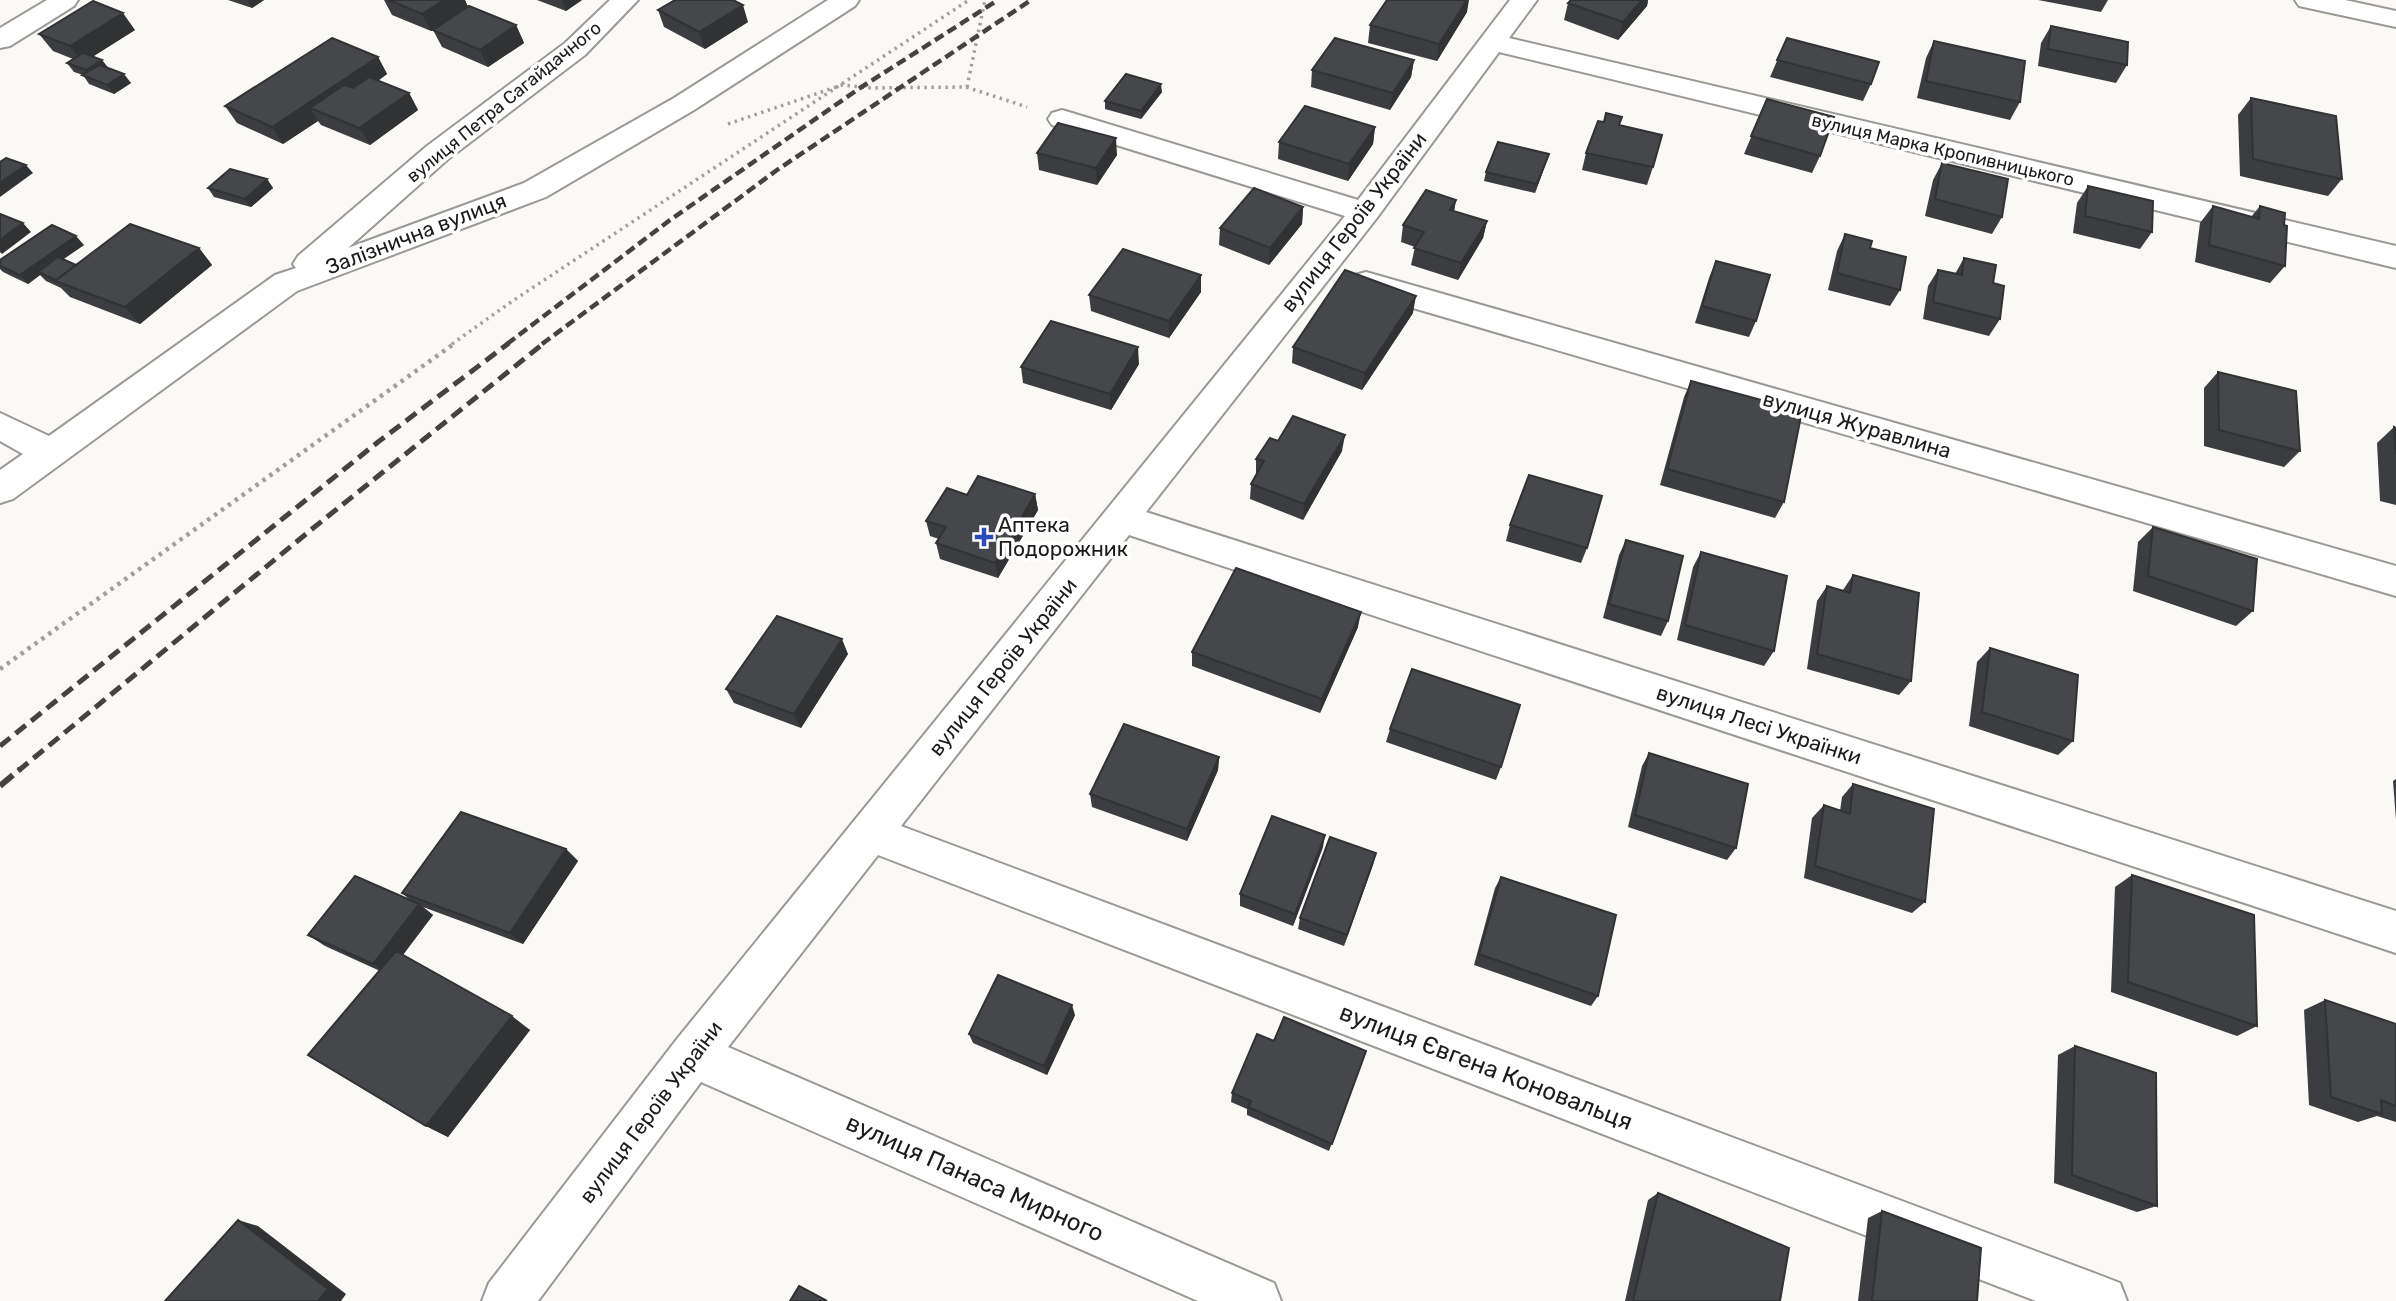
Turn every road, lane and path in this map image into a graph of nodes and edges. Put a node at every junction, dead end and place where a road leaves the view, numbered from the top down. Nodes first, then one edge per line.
1 (65, 0) edge
2 (625, 0) edge
3 (846, 0) edge
4 (970, 0) edge
5 (985, 0) edge
6 (1524, 0) edge
7 (2308, 0) edge
8 (2396, 19) edge
9 (0, 40) edge
10 (1490, 42) junction
11 (842, 85) junction
12 (967, 87) junction
13 (1062, 119) joint
14 (727, 124) dead end
15 (1365, 212) junction
16 (2396, 257) edge
17 (1319, 269) junction
18 (286, 283) junction
19 (0, 426) edge
20 (50, 452) junction
21 (0, 489) edge
22 (1123, 519) junction
23 (2396, 581) edge
24 (0, 669) edge
25 (870, 833) junction
26 (2396, 932) edge
27 (693, 1055) junction
28 (507, 1301) edge
29 (1256, 1301) edge
30 (2102, 1301) edge

1 - 9 street
2 - 18 street, вулиця Петра Сагайдачного
3 - 18 street, Залізнична вулиця
4 - 11 path
5 - 12 path
6 - 10 street, вулиця Героїв України
7 - 8 street
10 - 15 street, вулиця Героїв України
10 - 16 street, вулиця Марка Кропивницького
11 - 12 path
11 - 14 path
11 - 24 path
12 - 13 path
13 - 15 street
15 - 17 street, вулиця Героїв України
17 - 22 street, вулиця Героїв України
17 - 23 street, вулиця Журавлина
18 - 20 street, Залізнична вулиця
19 - 20 street
20 - 21 street, Залізнична вулиця
22 - 25 street, вулиця Героїв України
22 - 26 street, вулиця Лесі Українки
25 - 27 street, вулиця Героїв України
25 - 30 street, вулиця Євгена Коновальця
27 - 28 street, вулиця Героїв України
27 - 29 street, вулиця Панаса Мирного

